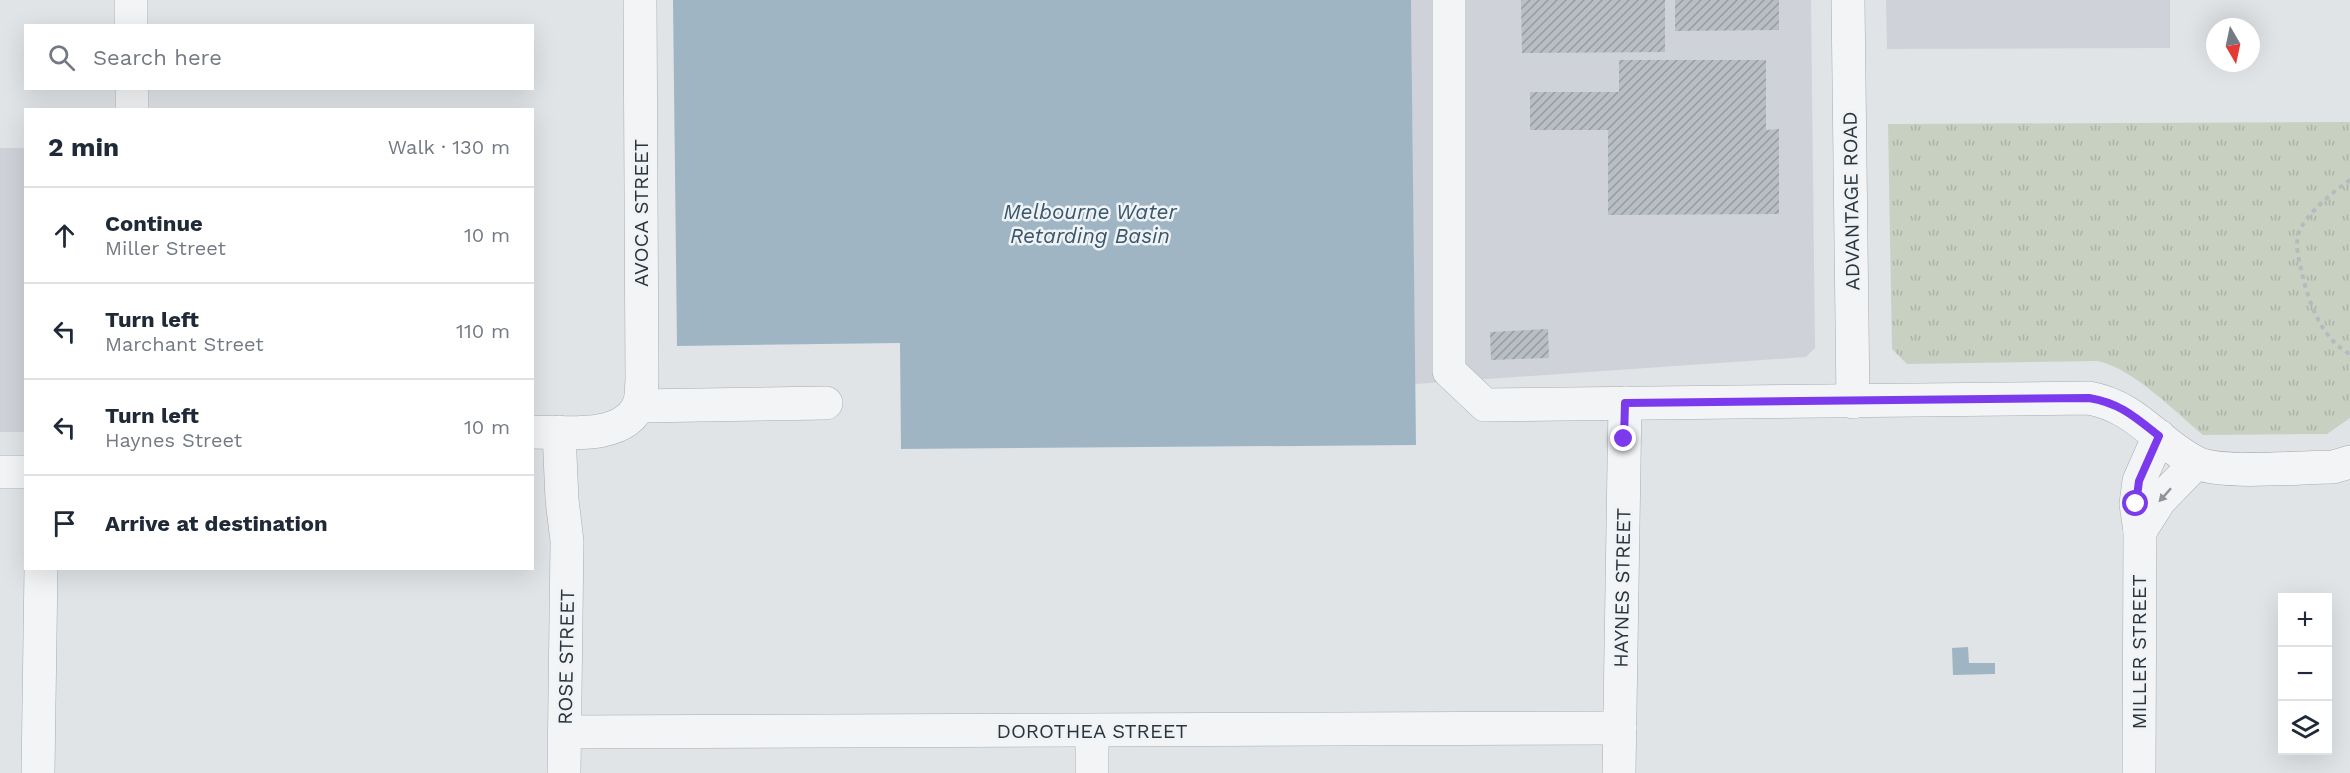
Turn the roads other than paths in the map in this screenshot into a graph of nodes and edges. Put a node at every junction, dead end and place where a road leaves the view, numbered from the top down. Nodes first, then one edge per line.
1 (131, 0) edge
2 (640, 0) edge
3 (1449, 0) edge
4 (1848, 0) edge
5 (131, 24) edge
6 (132, 90) edge
7 (132, 108) edge
8 (1853, 402) junction
9 (826, 403) dead end
10 (1625, 403) junction
11 (632, 414) junction
12 (558, 432) edge
13 (2159, 436) junction
14 (2350, 462) edge
15 (2196, 463) junction
16 (0, 472) edge
17 (24, 472) edge
18 (2140, 531) junction
19 (41, 570) edge
20 (1620, 728) junction
21 (1092, 731) junction
22 (565, 732) junction
23 (38, 773) edge
24 (564, 773) edge
25 (1092, 773) edge
26 (1619, 773) edge
27 (2139, 773) edge

1 - 5 street
2 - 11 street, AVOCA STREET
3 - 10 street
4 - 8 street, ADVANTAGE ROAD
6 - 7 street
8 - 10 street
8 - 13 street
9 - 11 street
10 - 20 street, HAYNES STREET
11 - 12 street
12 - 22 street, ROSE STREET
13 - 15 street
13 - 18 street, MILLER STREET
14 - 15 street
15 -> 18 street
16 - 17 street
18 - 27 street, MILLER STREET
19 - 23 street
20 - 21 street, DOROTHEA STREET
20 - 26 street, HAYNES STREET
21 - 22 street, DOROTHEA STREET
21 - 25 street
22 - 24 street, ROSE STREET

